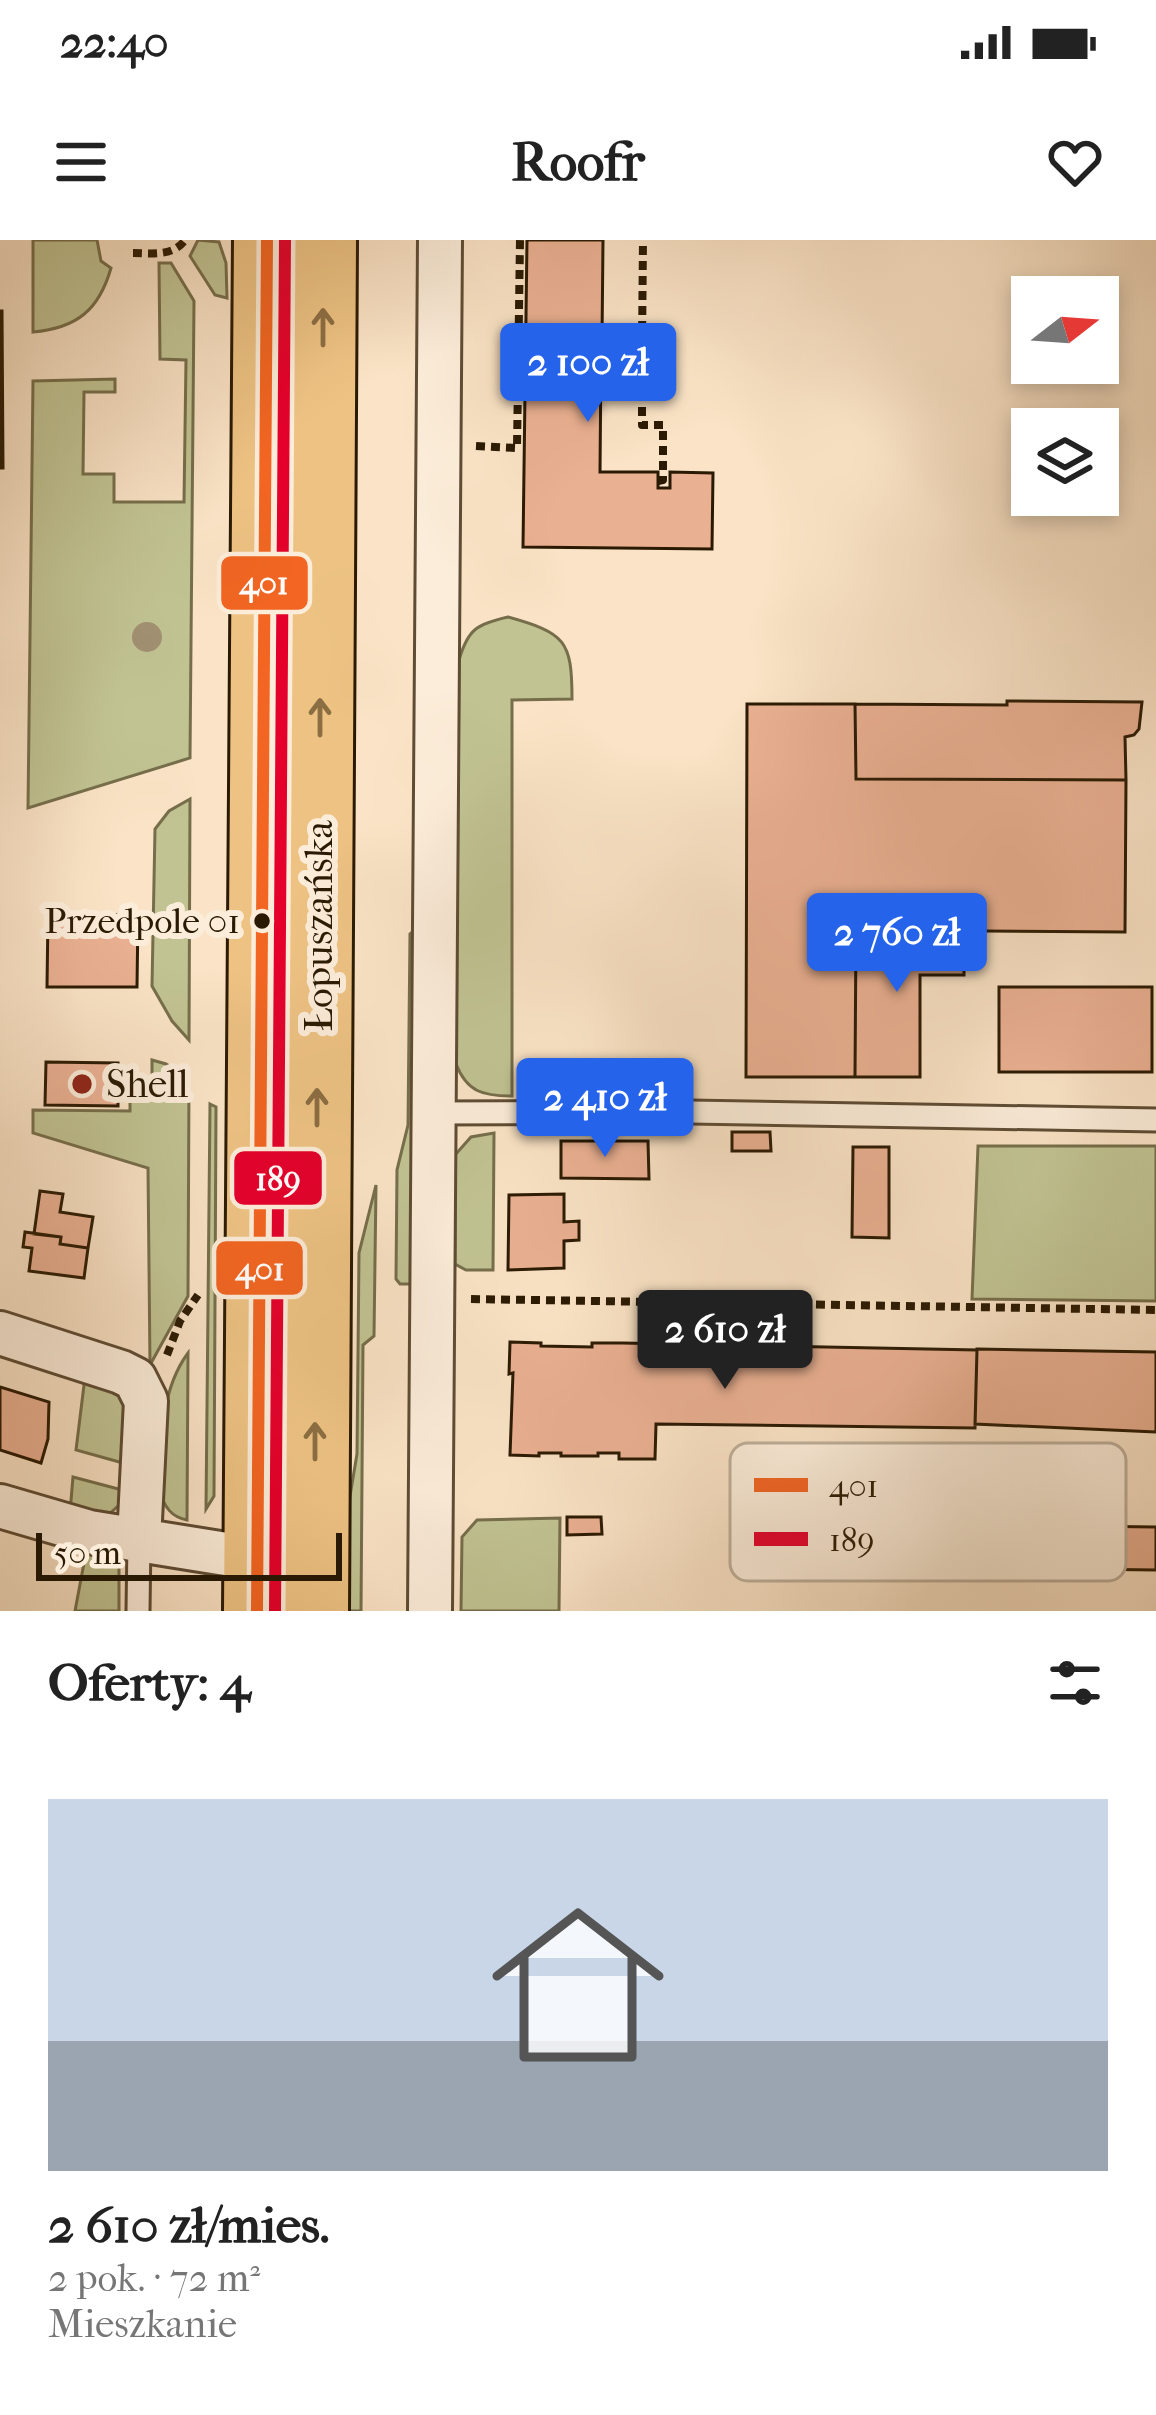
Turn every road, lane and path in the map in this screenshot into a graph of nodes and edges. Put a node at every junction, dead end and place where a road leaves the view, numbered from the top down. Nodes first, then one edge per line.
1 (185, 240) edge
2 (323, 240) edge
3 (440, 240) edge
4 (643, 240) edge
5 (522, 244) edge
6 (133, 253) dead end
7 (260, 253) edge
8 (642, 347) junction
9 (592, 354) dead end
10 (469, 446) dead end
11 (658, 481) dead end
12 (434, 1113) junction
13 (1156, 1120) edge
14 (198, 1294) dead end
15 (458, 1298) dead end
16 (1156, 1310) edge
17 (0, 1333) edge
18 (141, 1389) junction
19 (0, 1506) edge
20 (139, 1540) junction
21 (257, 1585) edge
22 (138, 1611) edge
23 (315, 1611) edge
24 (430, 1611) edge

1 - 6 path
23 -> 2 main road, Łopuszańska
3 - 12 street
4 - 8 path
5 - 10 path
7 - 21 main road, Łopuszańska
8 - 9 path
8 - 11 path
12 - 13 lane
12 - 24 street
14 - 18 path
15 - 16 path
17 - 18 street
18 - 20 street
19 - 20 street
20 - 21 street
20 - 22 lane

